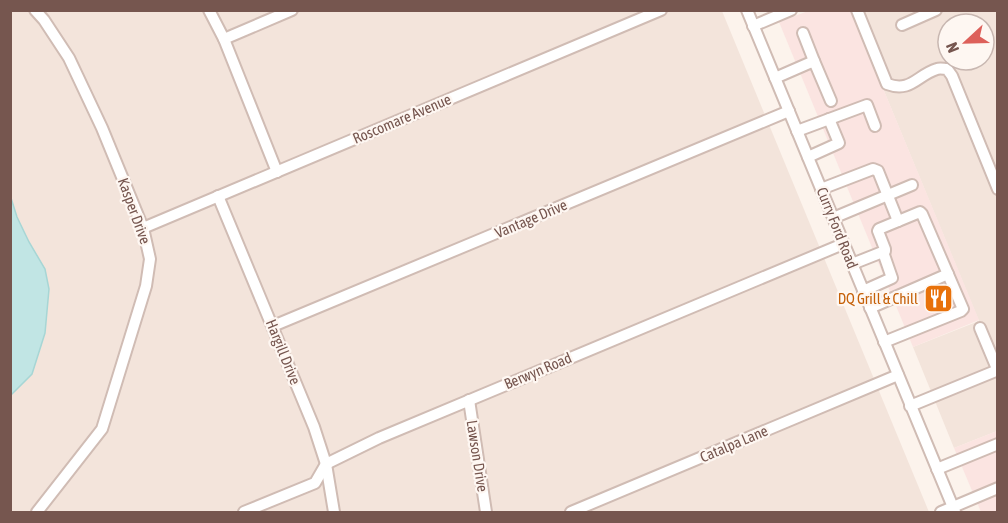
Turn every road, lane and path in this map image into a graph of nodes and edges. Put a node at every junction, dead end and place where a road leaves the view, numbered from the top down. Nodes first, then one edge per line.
1 (35, 10) edge
2 (209, 10) edge
3 (292, 10) edge
4 (661, 10) edge
5 (747, 10) edge
6 (791, 10) edge
7 (856, 10) edge
8 (936, 10) edge
9 (902, 24) dead end
10 (753, 26) junction
11 (803, 33) dead end
12 (224, 39) junction
13 (814, 61) junction
14 (775, 78) junction
15 (831, 101) dead end
16 (789, 111) junction
17 (829, 119) junction
18 (875, 126) dead end
19 (797, 131) junction
20 (808, 157) junction
21 (277, 172) junction
22 (996, 183) edge
23 (912, 185) dead end
24 (821, 189) junction
25 (218, 196) junction
26 (888, 196) junction
27 (833, 218) junction
28 (898, 221) junction
29 (143, 228) junction
30 (843, 244) junction
31 (883, 252) junction
32 (852, 264) junction
33 (948, 274) junction
34 (863, 291) junction
35 (870, 308) junction
36 (273, 326) junction
37 (980, 328) dead end
38 (884, 342) junction
39 (997, 371) edge
40 (898, 375) junction
41 (469, 400) junction
42 (910, 406) junction
43 (998, 444) edge
44 (326, 464) junction
45 (937, 470) junction
46 (998, 488) edge
47 (954, 510) edge
48 (37, 513) edge
49 (244, 513) edge
50 (334, 513) edge
51 (486, 513) edge
52 (571, 513) edge
53 (941, 513) edge

1 - 29 street, Kasper Drive
2 - 12 street
3 - 12 street
4 - 21 street, Roscomare Avenue
5 - 10 street, Curry Ford Road
6 - 10 street
7 - 22 street
8 - 9 street
10 - 14 street, Curry Ford Road
11 - 13 street
12 - 21 street
13 - 14 street
13 - 15 street
14 - 16 street, Curry Ford Road
16 - 19 street, Curry Ford Road
16 - 36 street, Vantage Drive
17 - 18 street
17 - 19 street
17 - 20 street
19 - 20 street, Curry Ford Road
20 - 24 street, Curry Ford Road
21 - 25 street, Roscomare Avenue
23 - 26 street
24 - 26 street
24 - 27 street, Curry Ford Road
25 - 29 street, Roscomare Avenue
25 - 36 street, Hargill Drive
26 - 27 street
26 - 28 street
27 - 30 street, Curry Ford Road
28 - 31 street
28 - 33 street
29 - 48 street, Kasper Drive
30 - 32 street, Curry Ford Road
30 - 41 street, Berwyn Road
31 - 32 street
31 - 34 street
32 - 34 street, Curry Ford Road
33 - 35 street
33 - 38 street
34 - 35 street, Curry Ford Road
35 - 38 street, Curry Ford Road
36 - 44 street, Hargill Drive
37 - 39 street
38 - 40 street, Curry Ford Road
39 - 42 street
40 - 42 street, Curry Ford Road
40 - 52 street, Catalpa Lane
41 - 44 street, Berwyn Road
41 - 51 street, Lawson Drive
42 - 45 street, Curry Ford Road
43 - 45 street
44 - 49 street, Berwyn Road
44 - 50 street, Hargill Drive
45 - 47 street, Curry Ford Road
46 - 47 street
47 - 53 street

